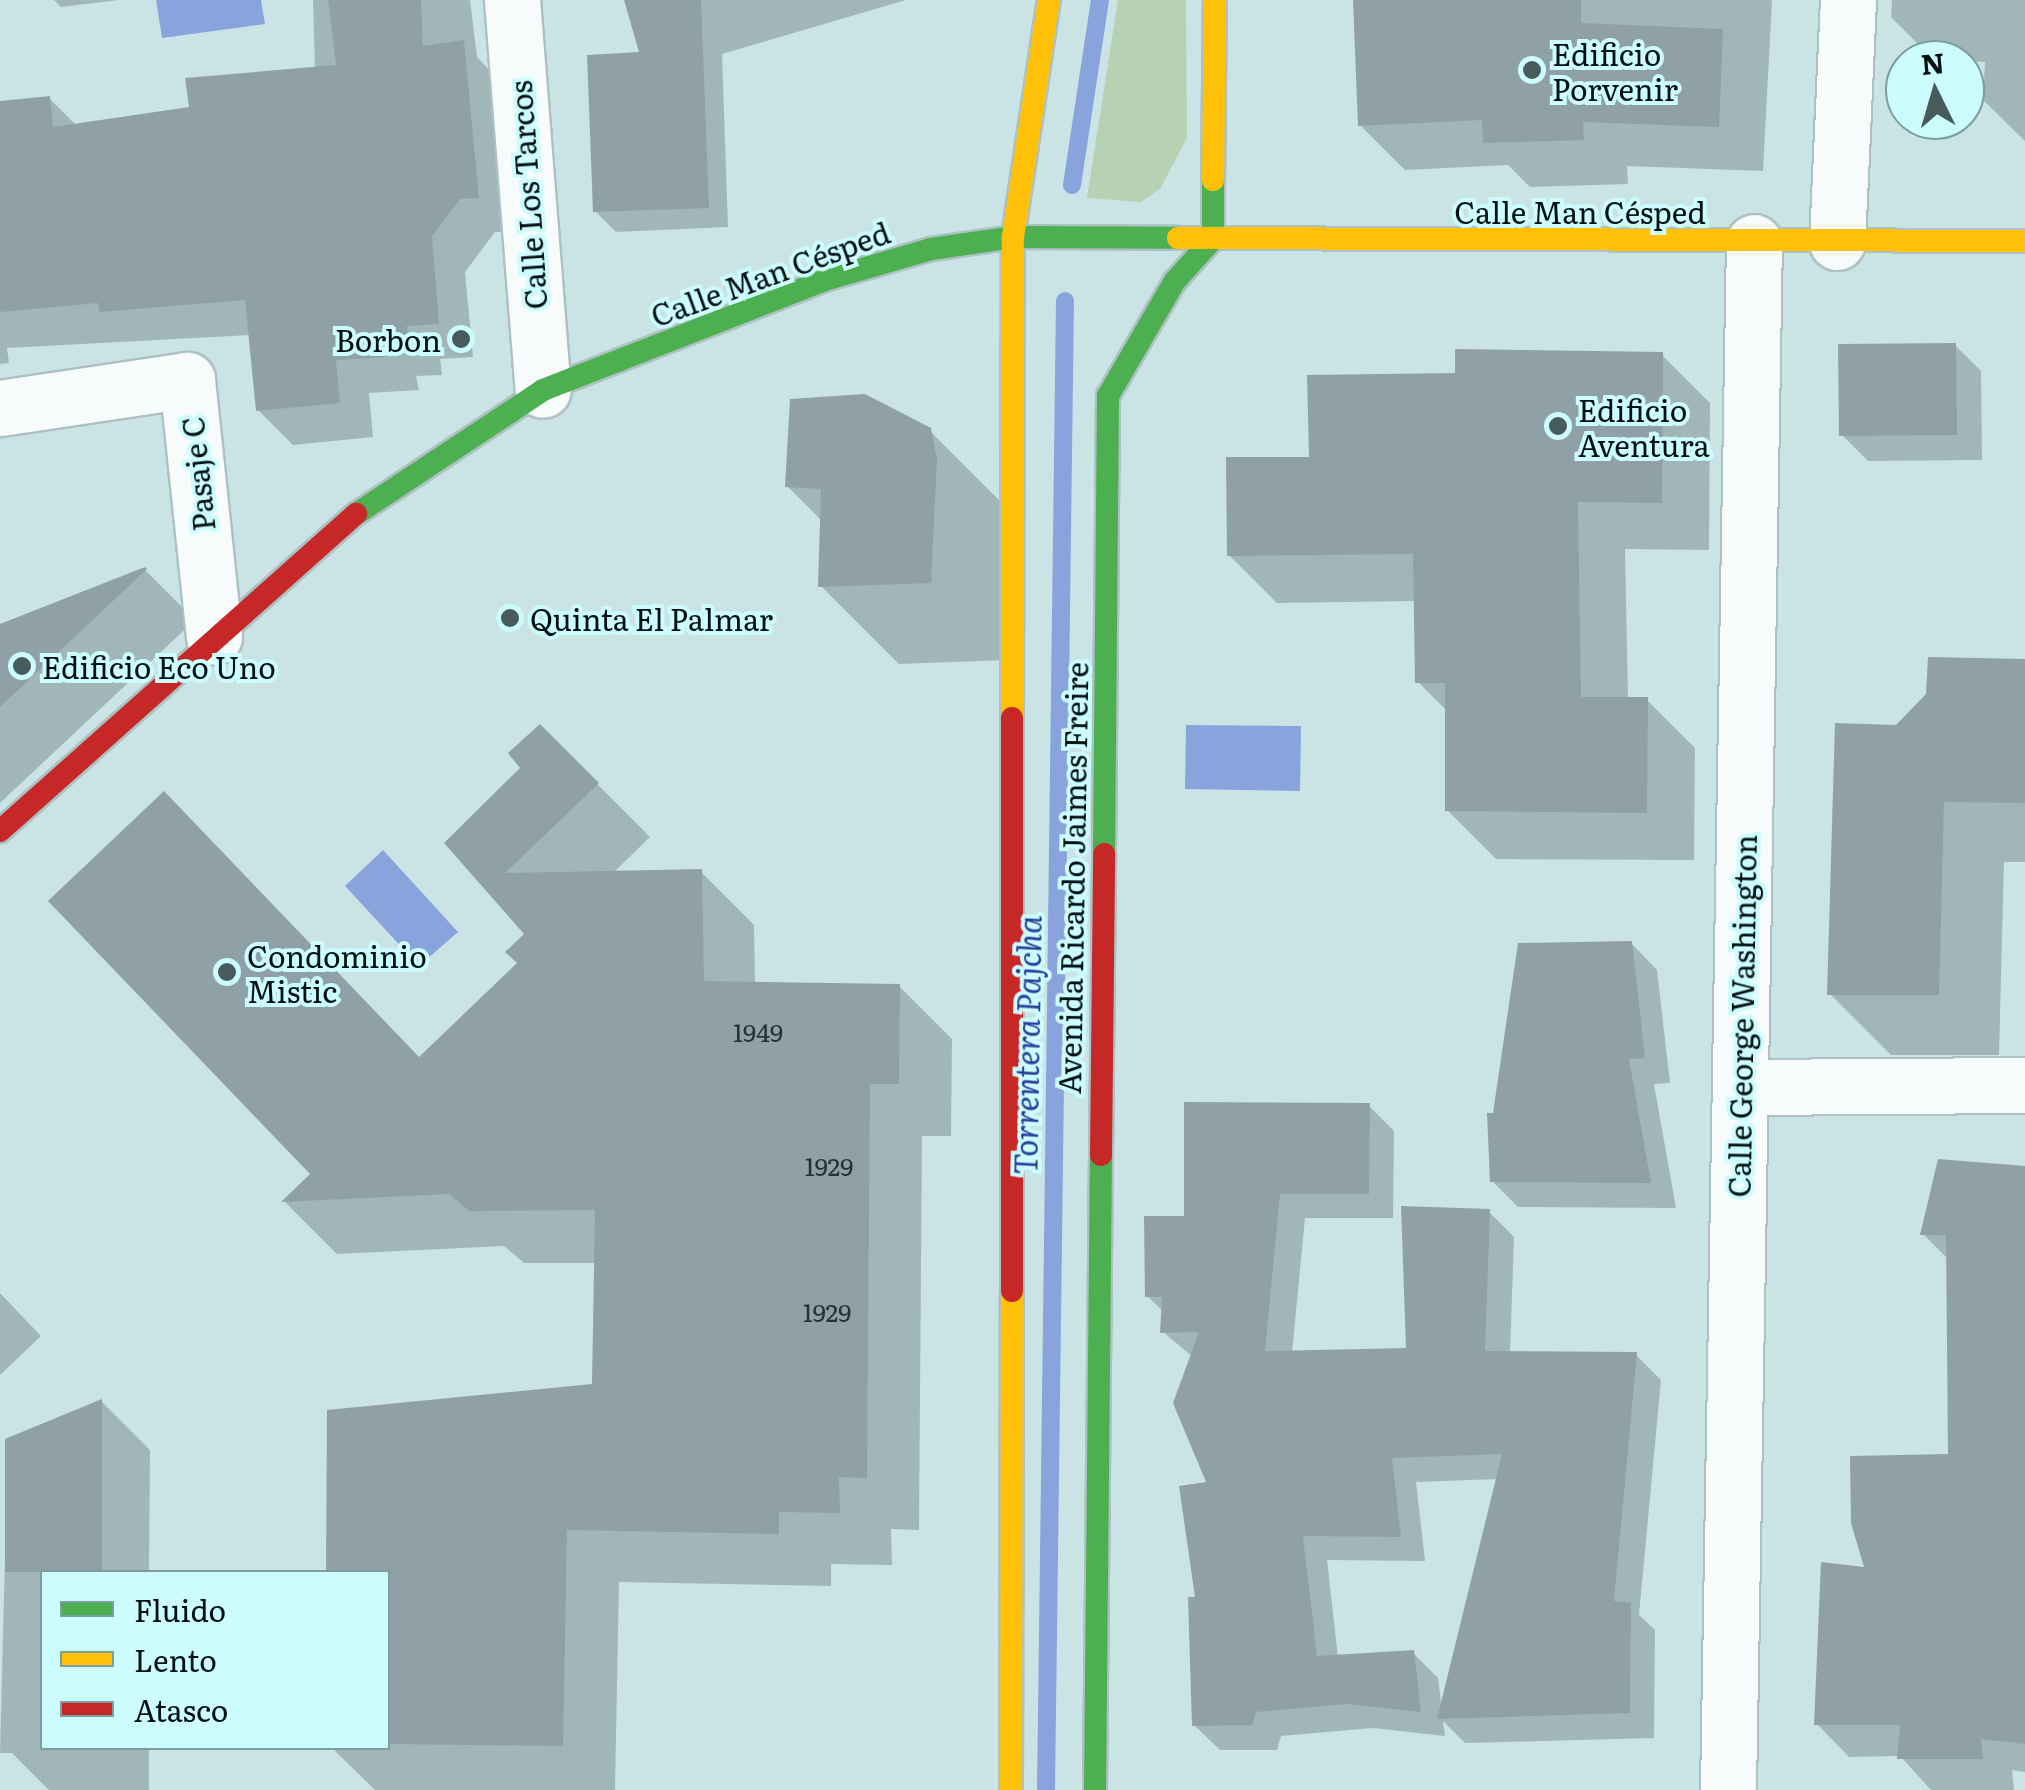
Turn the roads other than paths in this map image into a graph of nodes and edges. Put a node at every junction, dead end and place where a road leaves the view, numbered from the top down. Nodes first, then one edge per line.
1 (512, 0) edge
2 (1049, 0) edge
3 (1215, 0) edge
4 (1848, 0) edge
5 (1012, 238) junction
6 (1213, 239) junction
7 (2025, 241) edge
8 (1754, 242) junction
9 (1837, 242) junction
10 (542, 390) junction
11 (0, 408) edge
12 (214, 637) junction
13 (0, 831) edge
14 (2025, 1086) edge
15 (1740, 1087) junction
16 (1012, 1790) edge
17 (1095, 1790) edge
18 (1728, 1790) edge

1 - 10 street, Calle Los Tarcos
2 - 5 main road, Avenida Ricardo Jaimes Freire
3 - 6 main road
4 - 9 street
5 - 6 main road, Calle Man Césped
5 - 10 main road, Calle Man Césped
5 - 16 main road, Avenida Ricardo Jaimes Freire
6 - 8 main road, Calle Man Césped
6 - 17 main road, Avenida Ricardo Jaimes Freire
7 - 9 main road, Calle Man Césped
8 - 9 main road, Calle Man Césped
8 - 15 street, Calle George Washington
10 - 12 main road, Calle Man Césped
11 - 12 street, Pasaje C
12 - 13 main road, Calle Man Césped
14 - 15 street
15 - 18 street, Calle George Washington

